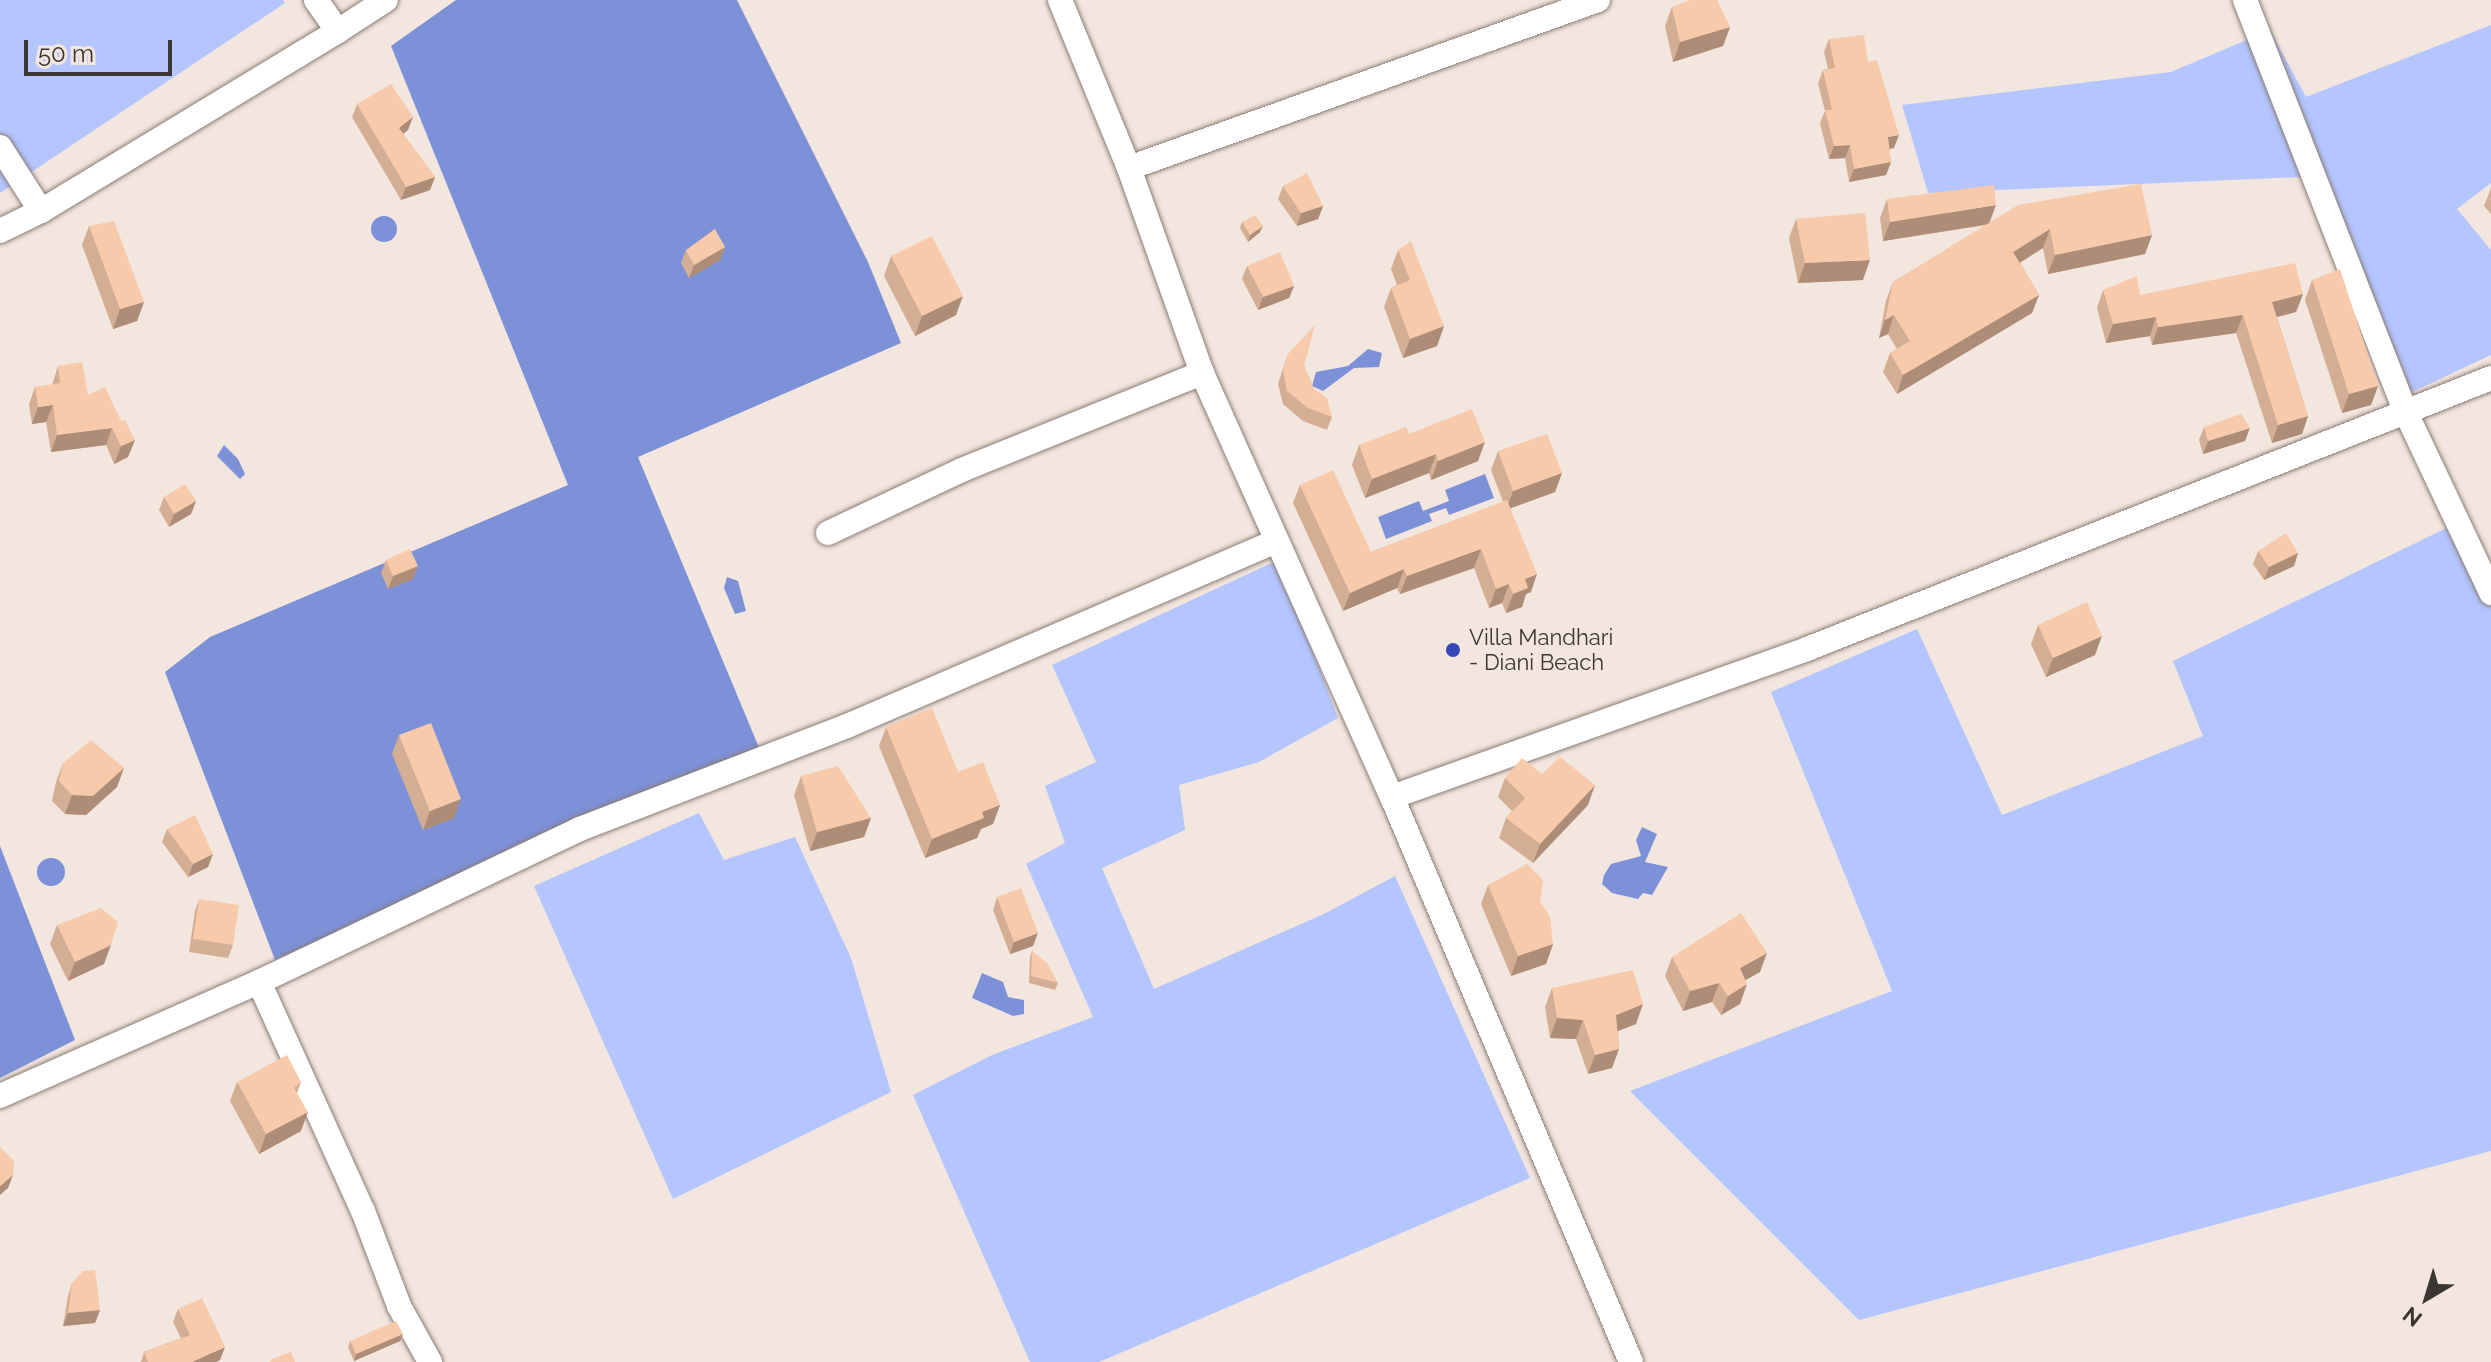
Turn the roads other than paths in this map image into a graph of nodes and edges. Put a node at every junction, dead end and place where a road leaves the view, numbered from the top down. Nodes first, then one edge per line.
1 (316, 0) edge
2 (386, 0) edge
3 (1060, 0) edge
4 (1598, 0) edge
5 (2245, 0) edge
6 (338, 31) junction
7 (0, 147) edge
8 (1129, 168) junction
9 (41, 211) junction
10 (0, 231) edge
11 (1202, 373) junction
12 (2491, 378) edge
13 (2407, 415) junction
14 (828, 533) dead end
15 (1276, 541) junction
16 (2491, 593) edge
17 (1392, 797) junction
18 (259, 982) junction
19 (0, 1096) edge
20 (430, 1362) edge
21 (1631, 1362) edge

1 - 6 street
2 - 6 street
3 - 8 street
4 - 8 street
5 - 13 street
6 - 9 street
7 - 9 street
8 - 11 street
9 - 10 street
11 - 14 street
11 - 15 street
12 - 13 street
13 - 16 street
13 - 17 street
15 - 17 street
15 - 18 street
17 - 21 street
18 - 19 street
18 - 20 street

